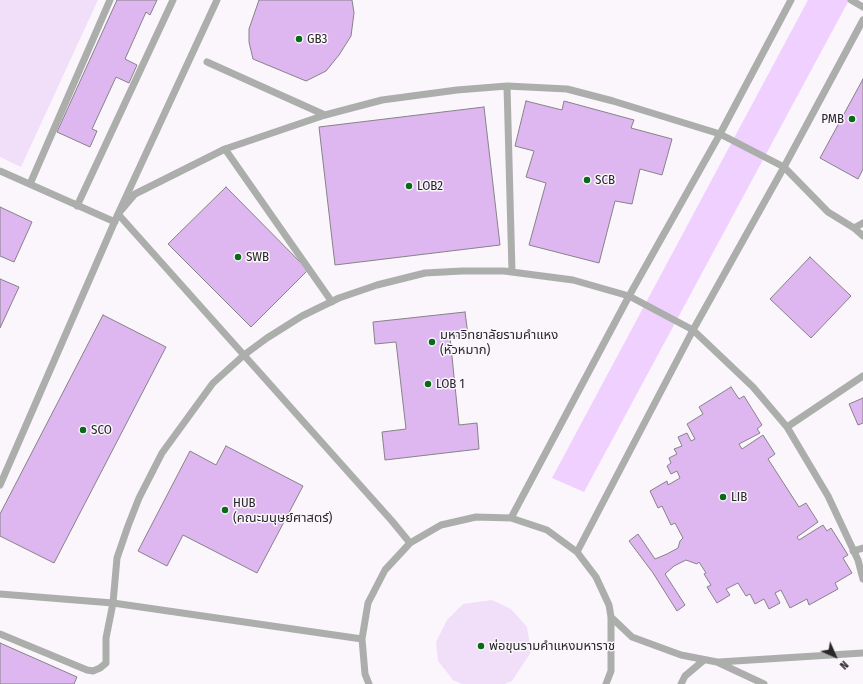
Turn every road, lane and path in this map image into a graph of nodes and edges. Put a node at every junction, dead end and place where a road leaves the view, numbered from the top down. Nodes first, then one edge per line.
1 (110, 0) edge
2 (173, 0) edge
3 (217, 0) edge
4 (792, 0) edge
5 (863, 20) edge
6 (207, 62) dead end
7 (507, 86) junction
8 (325, 115) junction
9 (720, 134) junction
10 (225, 149) junction
11 (784, 167) junction
12 (0, 171) edge
13 (30, 184) junction
14 (77, 206) junction
15 (118, 214) junction
16 (115, 222) junction
17 (863, 223) edge
18 (854, 228) junction
19 (863, 236) edge
20 (512, 272) junction
21 (629, 296) junction
22 (332, 302) junction
23 (693, 330) junction
24 (244, 355) junction
25 (863, 376) edge
26 (787, 427) junction
27 (0, 485) edge
28 (511, 518) junction
29 (410, 543) junction
30 (863, 548) edge
31 (853, 551) junction
32 (577, 552) junction
33 (863, 580) edge
34 (0, 594) edge
35 (113, 603) junction
36 (611, 617) junction
37 (0, 634) edge
38 (362, 639) junction
39 (863, 653) edge
40 (704, 660) junction
41 (717, 662) junction
42 (369, 684) edge
43 (606, 684) edge
44 (680, 684) edge
45 (764, 684) edge

1 - 13 lane
2 - 14 lane
3 - 15 lane
4 - 9 lane
5 - 11 lane
6 - 8 lane
7 - 8 lane
7 - 9 lane
7 - 20 lane
8 - 10 lane
9 - 11 lane
9 - 21 lane
10 - 15 lane
10 - 22 lane
11 - 18 lane
11 - 23 lane
12 - 13 lane
13 - 14 lane
14 - 16 lane
15 - 16 lane
15 - 24 lane
16 - 27 lane
17 - 18 lane
18 - 19 lane
20 - 21 lane
20 - 22 lane
21 - 23 lane
21 - 28 lane
22 - 24 lane
23 - 26 lane
23 - 32 lane
24 - 29 lane
24 - 35 lane
25 - 26 lane
26 - 31 lane
28 - 29 lane
28 - 32 lane
29 - 38 lane
30 - 31 lane
31 - 33 lane
32 - 36 lane
34 - 35 lane
35 - 37 lane
35 - 38 lane
36 - 40 lane
36 - 43 lane
38 - 42 lane
39 - 41 lane
40 - 41 lane
40 - 44 lane
41 - 45 lane

